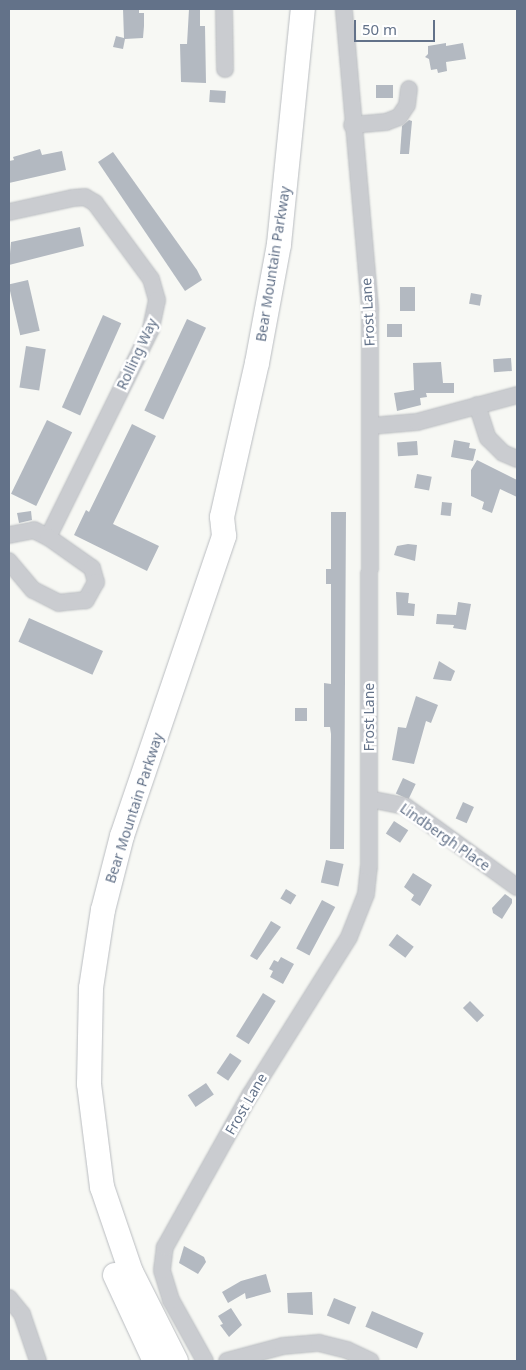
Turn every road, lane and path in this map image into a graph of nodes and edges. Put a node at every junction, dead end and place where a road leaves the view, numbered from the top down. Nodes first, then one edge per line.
1 (224, 9) edge
2 (303, 9) edge
3 (344, 9) edge
4 (225, 68) dead end
5 (409, 89) dead end
6 (352, 125) junction
7 (9, 212) edge
8 (517, 394) edge
9 (477, 405) junction
10 (371, 426) junction
11 (517, 459) edge
12 (222, 517) junction
13 (9, 534) edge
14 (48, 537) junction
15 (9, 561) edge
16 (369, 798) junction
17 (517, 887) edge
18 (9, 1298) edge
19 (38, 1361) edge
20 (155, 1361) edge
21 (176, 1361) edge
22 (205, 1361) edge
23 (226, 1361) edge
24 (371, 1361) edge

1 - 4 street
2 - 12 highway, Bear Mountain Parkway
3 - 6 street, Frost Lane
5 - 6 street
6 - 10 street, Frost Lane
7 - 14 street, Rolling Way
8 - 9 street
9 - 10 street
9 - 11 street
10 - 16 street, Frost Lane
12 - 20 highway, Bear Mountain Parkway
12 - 21 highway, Bear Mountain Parkway
13 - 14 street
14 - 15 street
16 - 17 street, Lindbergh Place
16 - 22 street, Frost Lane
18 - 19 street
23 - 24 street

